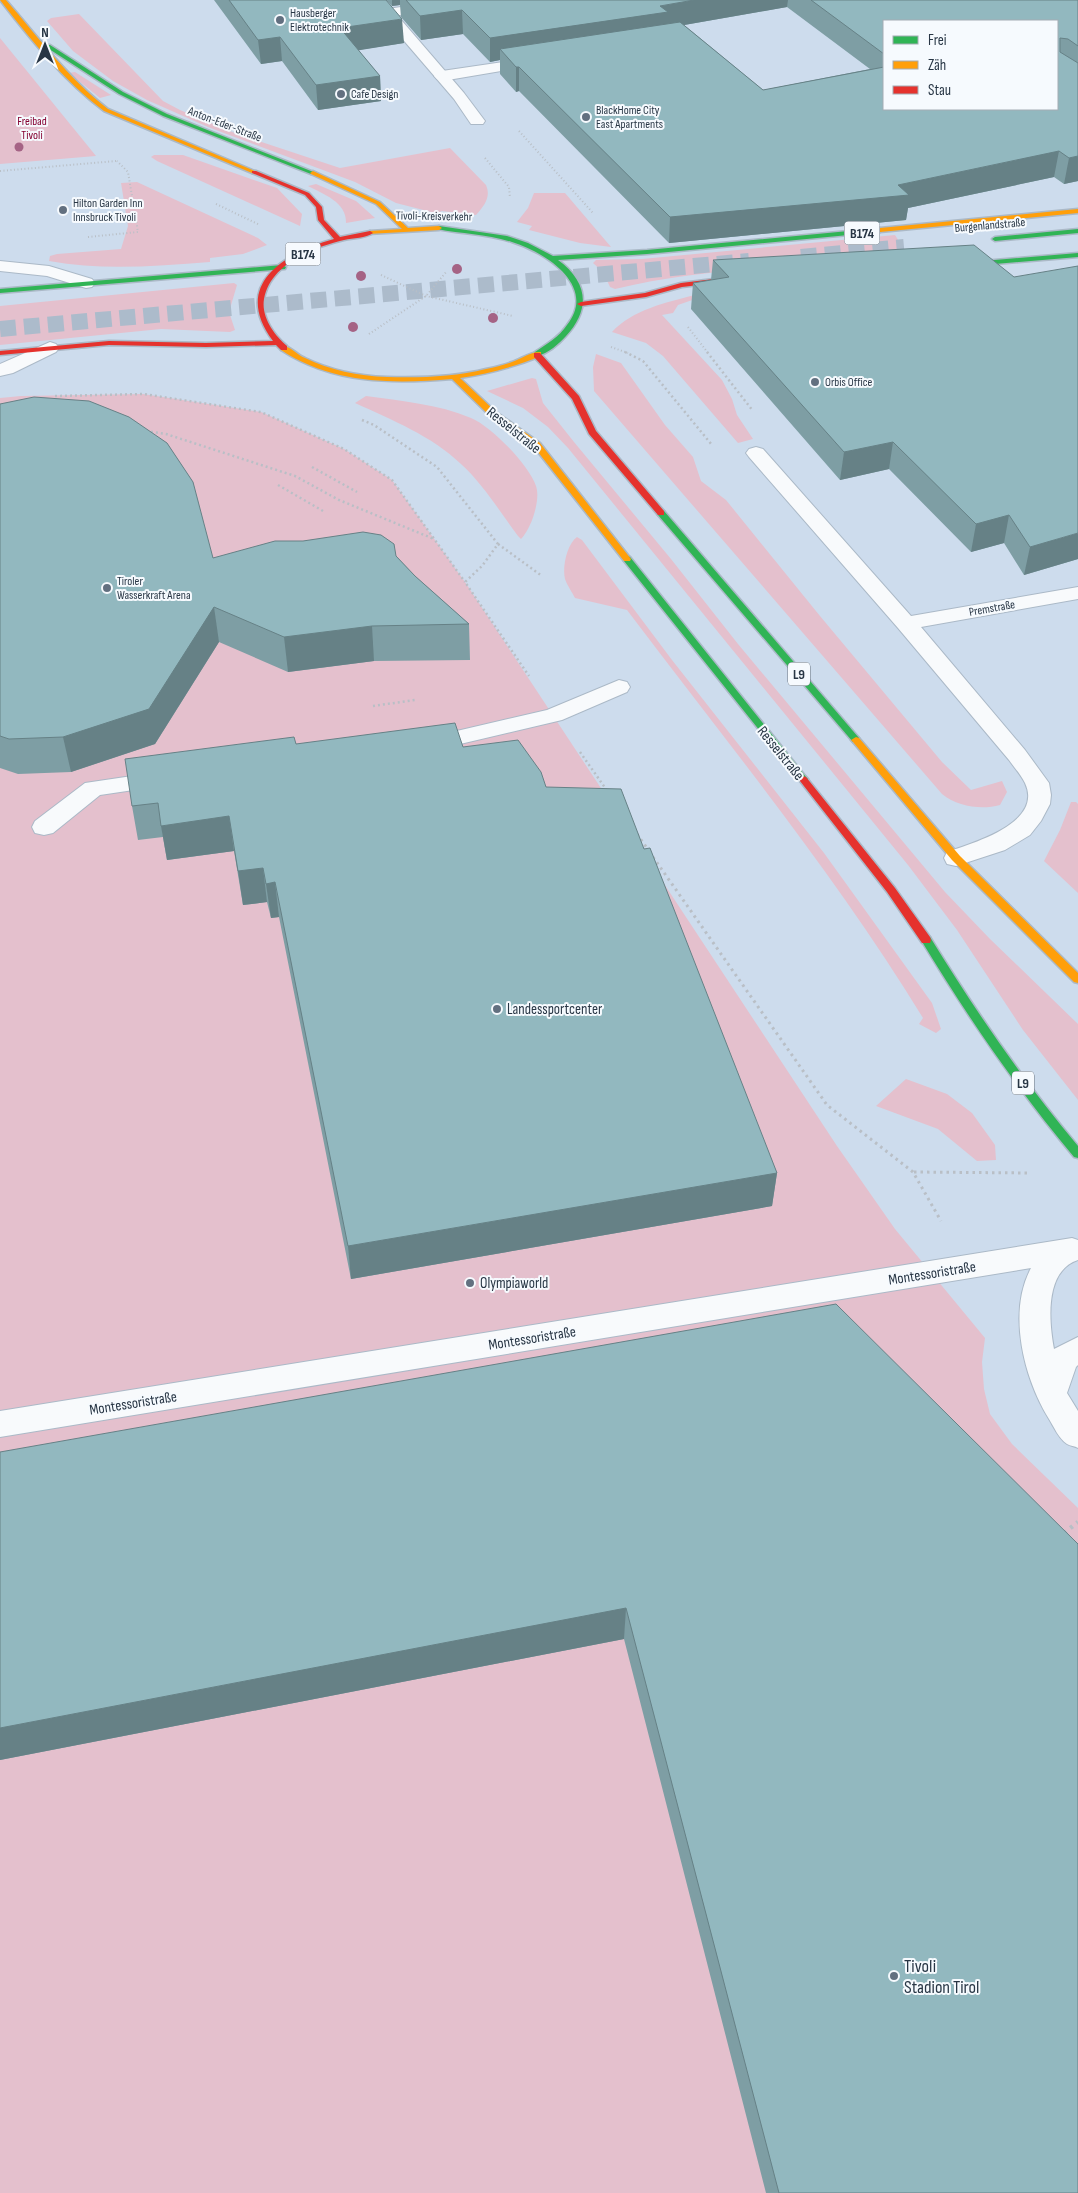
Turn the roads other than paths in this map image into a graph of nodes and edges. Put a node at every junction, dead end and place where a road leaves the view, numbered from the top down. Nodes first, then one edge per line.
1 (3, 0) edge
2 (376, 0) edge
3 (481, 0) edge
4 (387, 13) junction
5 (37, 40) junction
6 (549, 59) edge
7 (442, 76) junction
8 (477, 121) road end
9 (1078, 212) edge
10 (405, 228) junction
11 (1078, 231) edge
12 (338, 239) junction
13 (982, 240) dead end
14 (1078, 256) edge
15 (553, 258) junction
16 (0, 266) edge
17 (949, 266) edge
18 (282, 267) junction
19 (745, 278) edge
20 (86, 283) junction
21 (0, 291) edge
22 (581, 304) junction
23 (276, 343) junction
24 (50, 348) junction
25 (0, 353) edge
26 (538, 355) junction
27 (0, 370) edge
28 (455, 378) junction
29 (756, 453) road end
30 (1078, 593) edge
31 (906, 623) junction
32 (619, 687) dead end
33 (396, 750) edge
34 (191, 776) edge
35 (44, 827) dead end
36 (956, 858) junction
37 (1078, 979) edge
38 (1078, 1154) edge
39 (1071, 1250) edge
40 (1078, 1350) edge
41 (1052, 1392) junction
42 (0, 1424) edge
43 (1078, 1434) edge

1 - 5 main road, Anton-Eder-Straße
2 - 4 street
3 - 4 street
4 - 7 street
5 - 10 main road, Anton-Eder-Straße
5 - 12 main road, Anton-Eder-Straße
6 - 7 street
7 - 8 street
9 - 15 main road, B174
10 - 12 main road, Tivoli-Kreisverkehr / B174
10 - 15 main road, Tivoli-Kreisverkehr / B174
11 - 13 main road, Burgenlandstraße
12 - 18 main road, Tivoli-Kreisverkehr / B174
14 - 17 main road
15 - 22 main road, Tivoli-Kreisverkehr / B174
16 - 20 street
18 - 20 main road, B174
18 - 23 main road, Tivoli-Kreisverkehr / B174
19 - 22 main road
20 - 21 main road, B174
22 - 26 main road, Tivoli-Kreisverkehr / B174
23 - 24 main road
23 - 28 main road, Tivoli-Kreisverkehr / B174
24 - 25 main road
24 - 27 street
26 - 28 main road, Tivoli-Kreisverkehr / B174
26 - 36 main road, L9
28 - 38 main road, Resselstraße / L9
29 - 31 street
30 - 31 street, Premstraße
31 - 36 street
32 - 33 street
34 - 35 street
36 - 37 main road, L9
39 - 41 street
39 - 42 street, Montessoristraße
40 - 41 street
41 - 43 street

